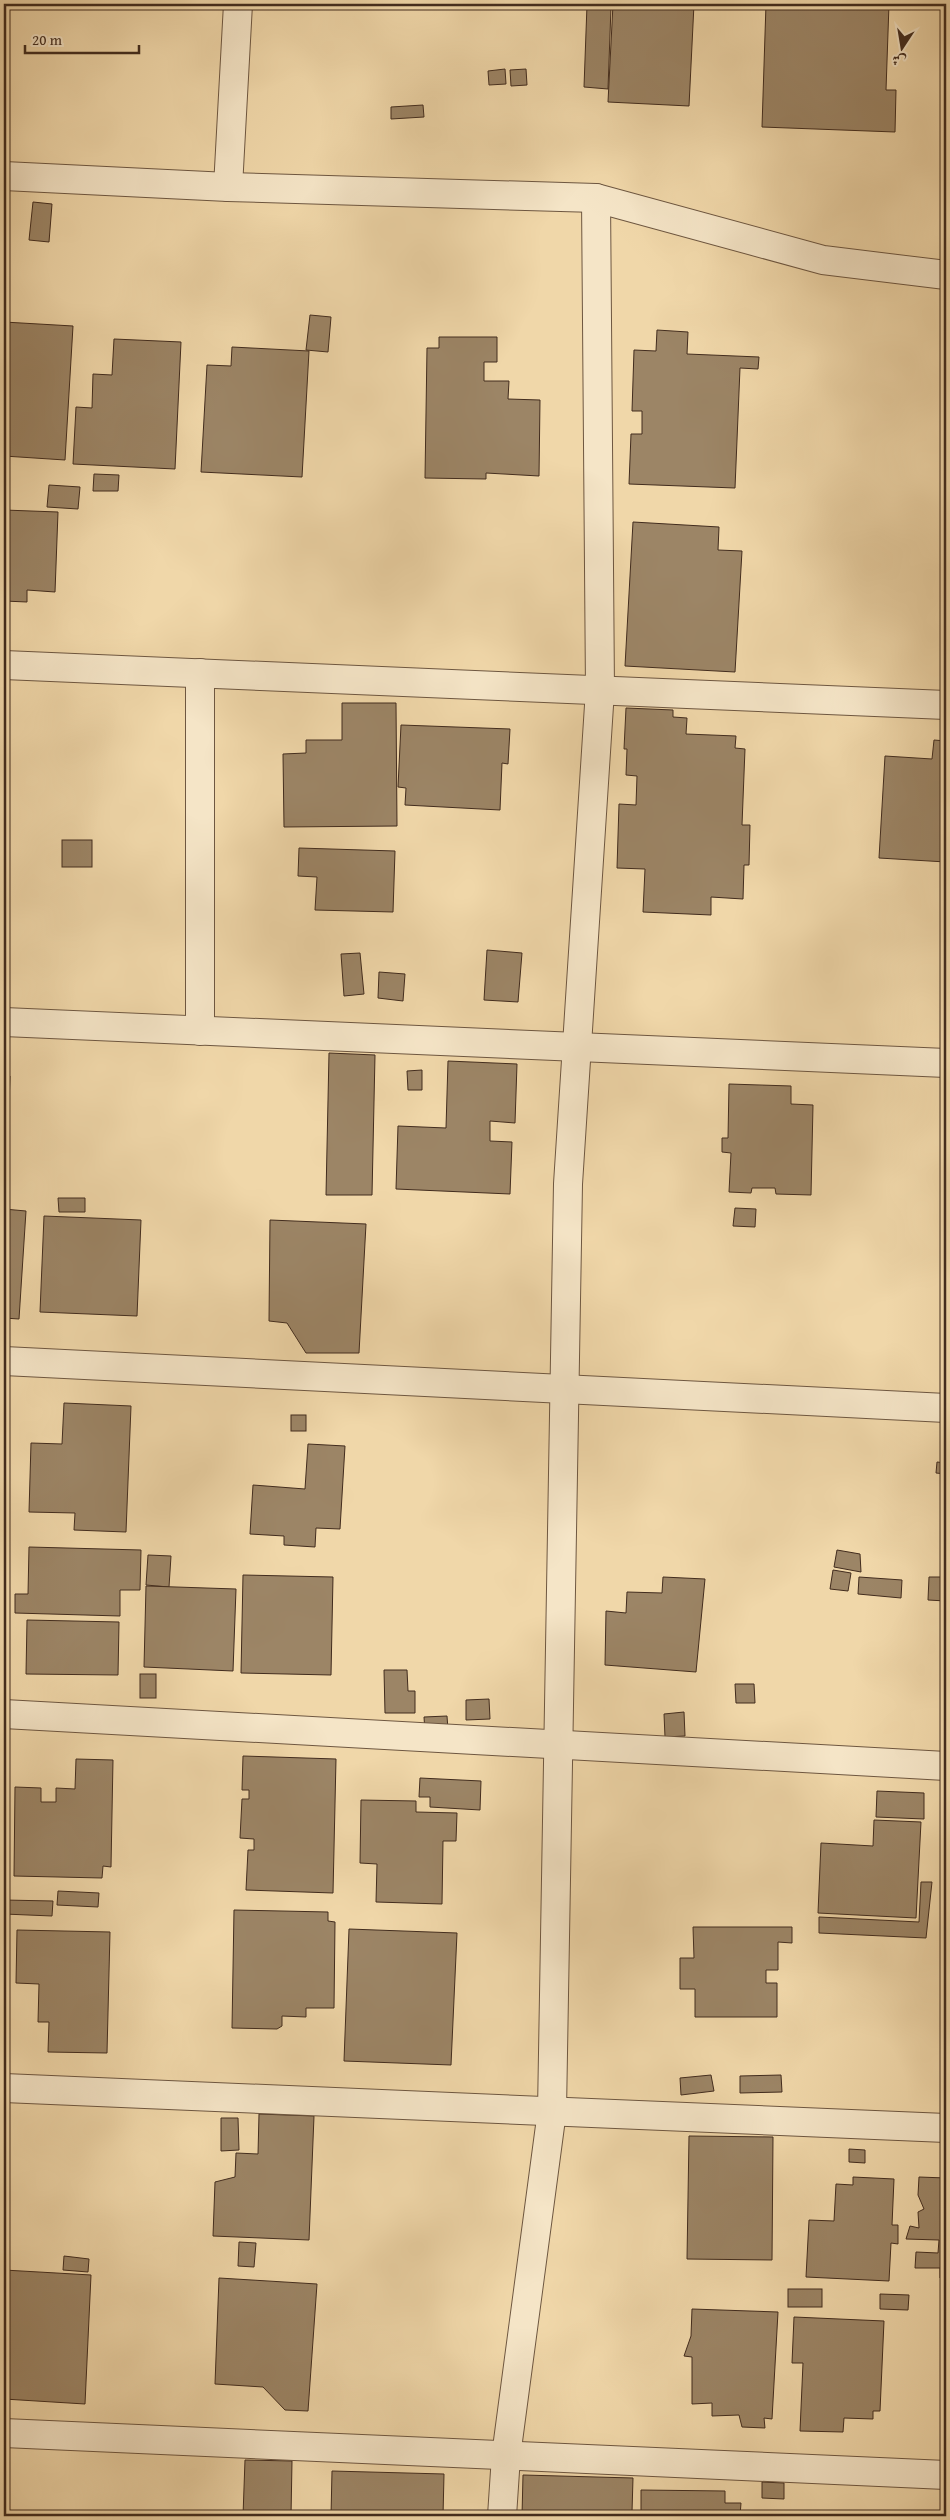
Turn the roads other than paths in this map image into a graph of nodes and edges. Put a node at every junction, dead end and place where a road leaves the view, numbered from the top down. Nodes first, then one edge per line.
1 (238, 4) edge
2 (4, 176) edge
3 (228, 187) junction
4 (596, 198) junction
5 (946, 275) edge
6 (4, 665) edge
7 (200, 673) junction
8 (600, 690) junction
9 (946, 705) edge
10 (4, 1022) edge
11 (200, 1031) junction
12 (577, 1047) junction
13 (946, 1063) edge
14 (4, 1361) edge
15 (564, 1389) junction
16 (946, 1408) edge
17 (4, 1714) edge
18 (558, 1745) junction
19 (946, 1766) edge
20 (4, 2088) edge
21 (552, 2111) junction
22 (946, 2128) edge
23 (4, 2433) edge
24 (506, 2456) junction
25 (946, 2474) edge
26 (502, 2516) edge

1 - 3 street
2 - 3 street
3 - 4 street
4 - 5 street
4 - 8 street
6 - 7 street
7 - 8 street
7 - 11 street
8 - 9 street
8 - 12 street
10 - 11 street
11 - 12 street
12 - 13 street
12 - 15 street
14 - 15 street
15 - 16 street
15 - 18 street
17 - 18 street
18 - 19 street
18 - 21 street
20 - 21 street
21 - 22 street
21 - 24 street
23 - 24 street
24 - 25 street
24 - 26 street

